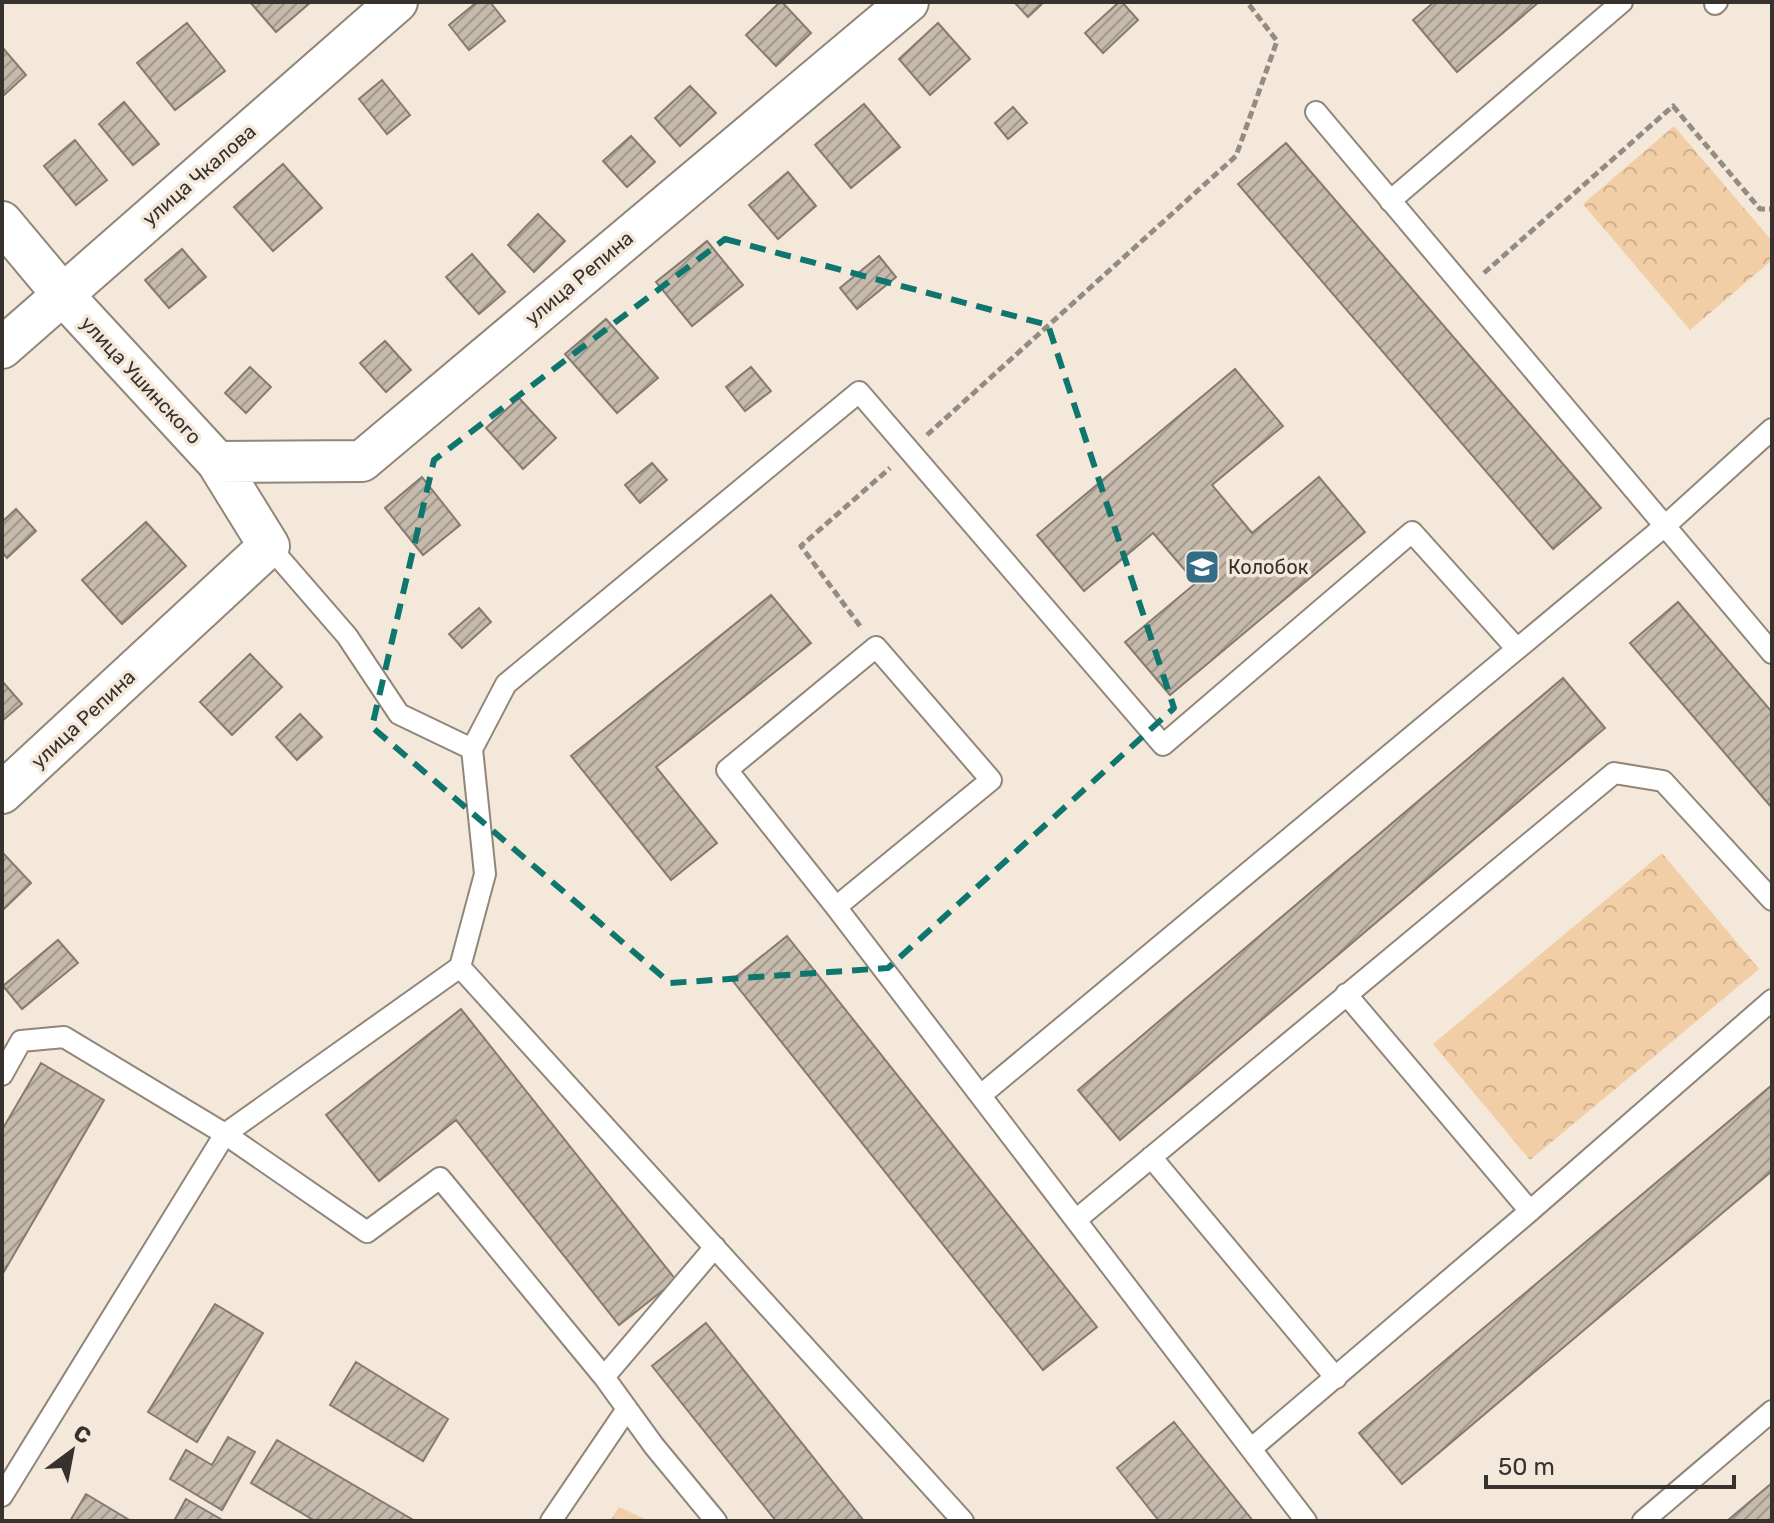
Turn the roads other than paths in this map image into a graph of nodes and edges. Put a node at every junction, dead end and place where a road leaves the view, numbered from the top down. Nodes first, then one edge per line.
1 (397, 2) edge
2 (908, 2) edge
3 (1622, 2) edge
4 (1316, 112) dead end
5 (1390, 201) junction
6 (2, 222) edge
7 (63, 295) junction
8 (2, 348) edge
9 (1772, 429) edge
10 (217, 462) junction
11 (1666, 525) junction
12 (269, 546) junction
13 (1770, 646) edge
14 (1517, 649) junction
15 (472, 749) junction
16 (2, 793) edge
17 (1772, 900) edge
18 (836, 907) junction
19 (460, 967) junction
20 (1346, 994) junction
21 (1772, 1000) edge
22 (2, 1075) edge
23 (981, 1095) junction
24 (225, 1134) junction
25 (1151, 1157) junction
26 (1530, 1211) junction
27 (1077, 1219) junction
28 (715, 1247) junction
29 (604, 1377) junction
30 (1336, 1378) junction
31 (627, 1409) junction
32 (1772, 1411) edge
33 (1252, 1448) junction
34 (2, 1496) edge
35 (551, 1521) edge
36 (716, 1521) edge
37 (963, 1521) edge
38 (1306, 1521) edge
39 (1643, 1521) edge

1 - 7 street, улица Чкалова
2 - 10 street, улица Репина
3 - 5 lane
4 - 5 lane
5 - 11 lane
6 - 7 street, улица Ушинского
7 - 8 street, улица Чкалова
7 - 10 street, улица Ушинского
9 - 11 lane
10 - 12 street, улица Ушинского
11 - 13 lane
11 - 14 lane
12 - 15 lane
12 - 16 street, улица Репина
14 - 15 lane
14 - 23 lane
15 - 19 lane
17 - 20 lane
18 - 18 lane
18 - 23 lane
19 - 24 lane
19 - 28 lane
20 - 25 lane
20 - 26 lane
21 - 26 lane
22 - 24 lane
23 - 27 lane
24 - 29 lane
24 - 34 lane
25 - 27 lane
25 - 30 lane
26 - 30 lane
27 - 33 lane
28 - 29 lane
28 - 37 lane
29 - 31 lane
30 - 33 lane
31 - 35 lane
31 - 36 lane
32 - 39 lane
33 - 38 lane

